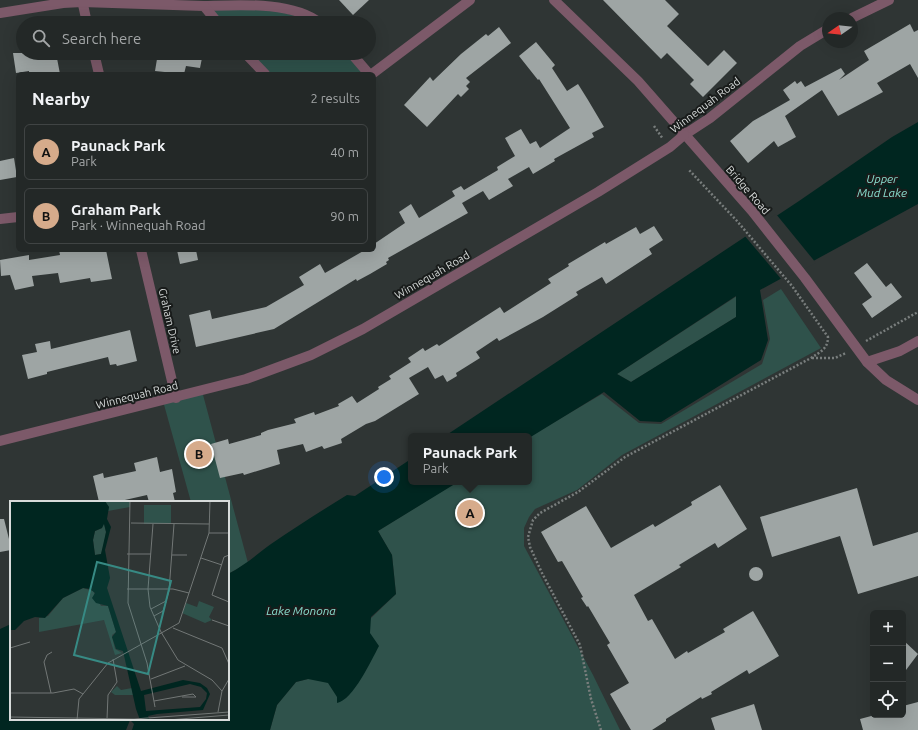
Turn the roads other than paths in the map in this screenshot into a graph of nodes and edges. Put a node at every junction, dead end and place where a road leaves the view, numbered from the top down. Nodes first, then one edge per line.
1 (470, 0) edge
2 (554, 0) edge
3 (889, 0) edge
4 (82, 1) edge
5 (204, 6) junction
6 (0, 14) edge
7 (858, 15) edge
8 (85, 16) edge
9 (212, 16) edge
10 (309, 16) edge
11 (822, 33) edge
12 (96, 60) edge
13 (252, 60) edge
14 (357, 60) edge
15 (99, 72) edge
16 (264, 72) edge
17 (366, 72) edge
18 (375, 72) edge
19 (684, 135) junction
20 (16, 216) edge
21 (0, 219) edge
22 (141, 252) edge
23 (918, 341) edge
24 (867, 362) junction
25 (176, 398) junction
26 (918, 400) edge
27 (0, 441) edge

1 - 18 street
2 - 19 street, Bridge Road
3 - 7 street
4 - 5 street
4 - 6 street
4 - 8 street
5 - 9 street
5 - 10 street
11 - 19 street, Winnequah Road
12 - 15 street
13 - 16 street
14 - 17 street
19 - 24 street, Bridge Road
19 - 25 street, Winnequah Road
20 - 21 street
22 - 25 street, Graham Drive
23 - 24 street
24 - 26 street, Bridge Road
25 - 27 street, Winnequah Road

